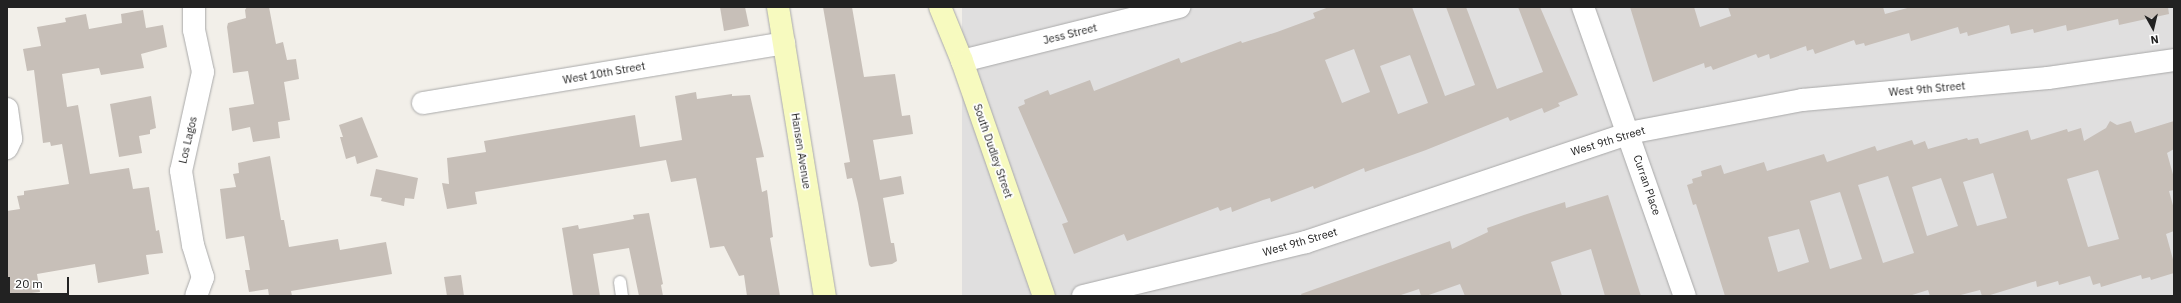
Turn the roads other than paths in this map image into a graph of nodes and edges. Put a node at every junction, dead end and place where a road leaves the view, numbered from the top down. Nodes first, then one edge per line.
1 (194, 7) edge
2 (778, 7) edge
3 (940, 7) edge
4 (1179, 7) edge
5 (1583, 7) edge
6 (784, 43) junction
7 (2174, 60) edge
8 (962, 61) junction
9 (423, 103) dead end
10 (7, 109) edge
11 (1629, 133) junction
12 (7, 148) edge
13 (620, 282) dead end
14 (196, 296) edge
15 (622, 296) edge
16 (824, 296) edge
17 (1044, 296) edge
18 (1083, 296) edge
19 (1685, 296) edge

1 - 14 street, Los Lagos
2 - 6 street, Hansen Avenue
3 - 8 street, South Dudley Street
4 - 8 street, Jess Street
5 - 11 street, Curran Place
6 - 9 street, West 10th Street
6 - 16 street, Hansen Avenue
7 - 11 street, West 9th Street
8 - 17 street, South Dudley Street
10 - 12 street
11 - 18 street, West 9th Street
11 - 19 street, Curran Place
13 - 15 lane

